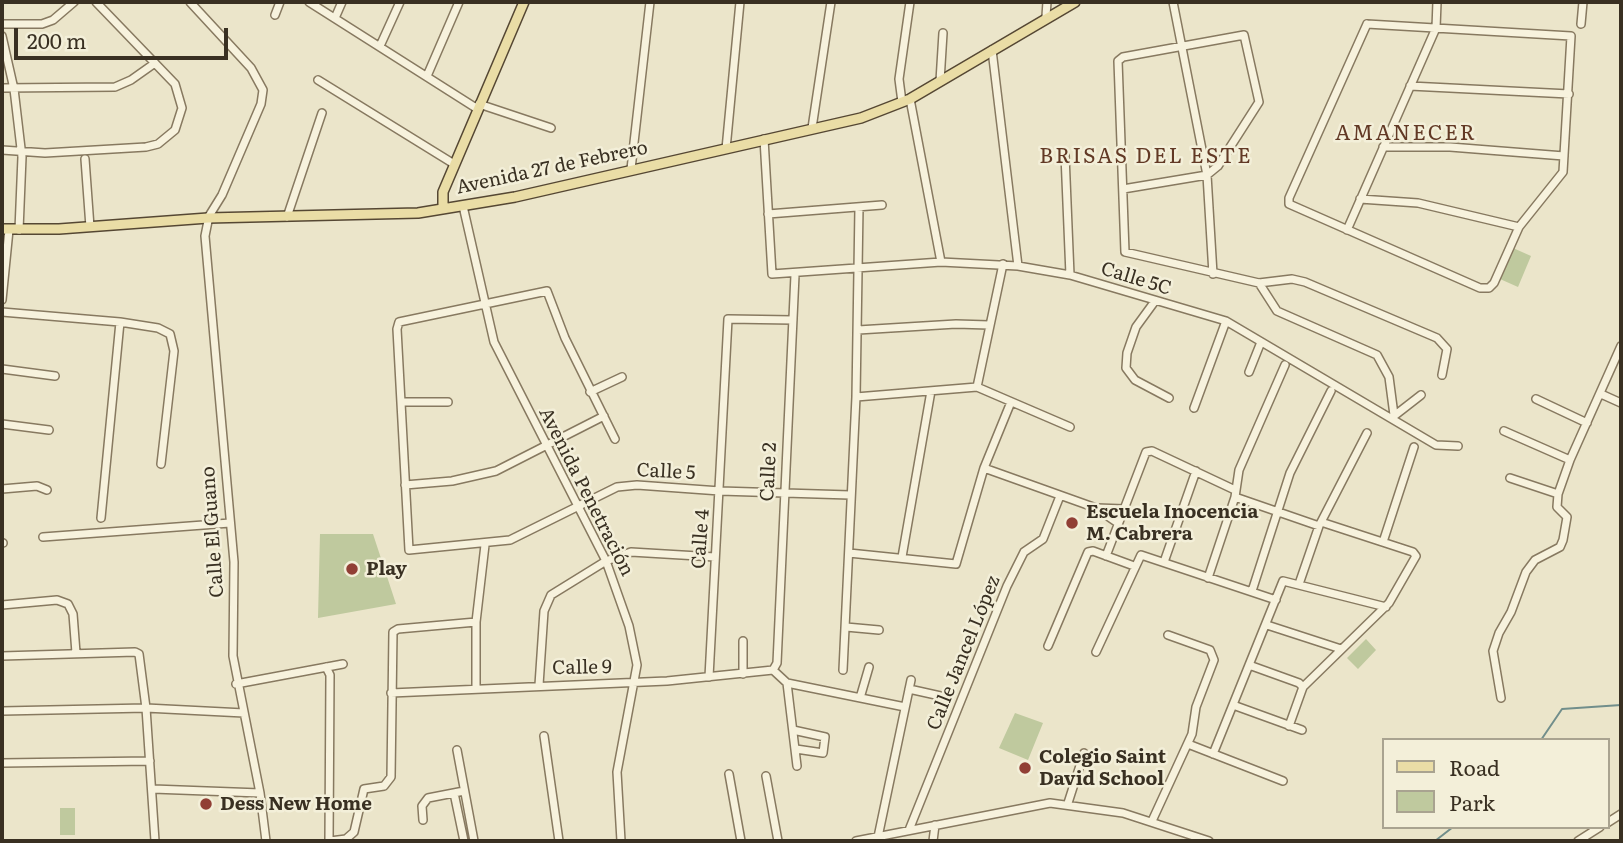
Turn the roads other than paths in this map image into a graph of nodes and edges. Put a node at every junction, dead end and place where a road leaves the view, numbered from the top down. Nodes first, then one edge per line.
1 (74, 2) edge
2 (96, 2) edge
3 (190, 2) edge
4 (280, 2) edge
5 (309, 2) edge
6 (342, 2) edge
7 (400, 2) edge
8 (459, 2) edge
9 (524, 2) edge
10 (650, 2) edge
11 (740, 2) edge
12 (831, 2) edge
13 (910, 2) edge
14 (1047, 2) edge
15 (1075, 2) edge
16 (1173, 2) edge
17 (1437, 2) edge
18 (1583, 2) edge
19 (275, 15) dead end
20 (1046, 16) junction
21 (335, 18) junction
22 (2, 24) edge
23 (1581, 24) dead end
24 (1437, 28) junction
25 (943, 33) dead end
26 (2, 36) edge
27 (380, 46) junction
28 (1180, 46) junction
29 (992, 50) junction
30 (155, 63) junction
31 (427, 76) junction
32 (318, 80) dead end
33 (940, 81) junction
34 (1409, 86) junction
35 (2, 88) edge
36 (13, 89) junction
37 (1569, 94) junction
38 (906, 101) junction
39 (478, 106) junction
40 (322, 113) dead end
41 (551, 128) dead end
42 (812, 128) junction
43 (764, 139) junction
44 (1383, 147) junction
45 (726, 149) junction
46 (2, 150) edge
47 (21, 152) junction
48 (1065, 155) dead end
49 (1564, 156) junction
50 (85, 159) dead end
51 (454, 164) junction
52 (631, 169) junction
53 (1207, 175) junction
54 (1123, 190) junction
55 (1360, 199) junction
56 (882, 205) dead end
57 (463, 206) junction
58 (859, 207) junction
59 (443, 209) junction
60 (768, 214) junction
61 (287, 217) junction
62 (208, 218) junction
63 (90, 227) junction
64 (1519, 227) junction
65 (10, 229) edge
66 (1347, 229) junction
67 (941, 262) junction
68 (1003, 264) junction
69 (1018, 265) junction
70 (859, 269) junction
71 (1213, 274) junction
72 (795, 275) junction
73 (1070, 275) junction
74 (1259, 283) junction
75 (2, 300) edge
76 (1155, 301) junction
77 (484, 304) junction
78 (2, 312) edge
79 (793, 320) junction
80 (1226, 321) junction
81 (120, 322) junction
82 (989, 325) junction
83 (858, 330) junction
84 (1261, 342) junction
85 (1621, 346) edge
86 (1285, 365) dead end
87 (2, 369) edge
88 (1249, 372) dead end
89 (1442, 375) dead end
90 (55, 376) dead end
91 (622, 377) dead end
92 (976, 387) junction
93 (590, 391) junction
94 (931, 391) junction
95 (1331, 391) dead end
96 (1601, 394) junction
97 (1421, 395) dead end
98 (856, 397) junction
99 (1169, 398) dead end
100 (1536, 400) dead end
101 (401, 402) junction
102 (448, 402) dead end
103 (1011, 402) junction
104 (1621, 403) edge
105 (1194, 408) dead end
106 (604, 416) junction
107 (1392, 417) junction
108 (1587, 423) junction
109 (2, 424) edge
110 (1070, 427) dead end
111 (49, 430) dead end
112 (1504, 431) dead end
113 (1367, 433) dead end
114 (615, 439) dead end
115 (546, 446) junction
116 (1458, 446) dead end
117 (1414, 447) dead end
118 (1570, 460) junction
119 (161, 464) dead end
120 (984, 468) junction
121 (1196, 471) junction
122 (1510, 478) dead end
123 (405, 485) junction
124 (2, 489) edge
125 (47, 491) dead end
126 (720, 491) junction
127 (784, 493) junction
128 (1235, 493) junction
129 (1558, 494) junction
130 (850, 495) junction
131 (1060, 496) junction
132 (576, 506) junction
133 (1096, 508) junction
134 (1124, 509) junction
135 (1278, 513) junction
136 (101, 518) dead end
137 (230, 523) junction
138 (1118, 523) junction
139 (1320, 524) junction
140 (43, 537) dead end
141 (1383, 542) junction
142 (485, 545) junction
143 (849, 553) junction
144 (1106, 556) junction
145 (715, 557) junction
146 (902, 557) junction
147 (606, 561) junction
148 (1164, 562) junction
149 (1135, 566) junction
150 (1208, 578) junction
151 (1299, 584) junction
152 (1252, 591) junction
153 (1276, 600) junction
154 (2, 605) edge
155 (1386, 607) junction
156 (476, 622) junction
157 (1266, 625) junction
158 (846, 628) junction
159 (879, 630) dead end
160 (1168, 635) dead end
161 (743, 641) dead end
162 (1048, 646) dead end
163 (1340, 649) junction
164 (1096, 652) dead end
165 (76, 653) junction
166 (2, 656) edge
167 (343, 664) dead end
168 (1249, 665) junction
169 (326, 667) junction
170 (869, 667) dead end
171 (773, 670) junction
172 (843, 670) dead end
173 (743, 674) junction
174 (709, 677) junction
175 (635, 683) junction
176 (788, 683) junction
177 (236, 684) junction
178 (539, 685) junction
179 (1303, 687) junction
180 (476, 689) junction
181 (391, 693) junction
182 (945, 697) dead end
183 (860, 698) junction
184 (1501, 698) dead end
185 (1233, 705) junction
186 (905, 707) junction
187 (146, 708) junction
188 (2, 711) edge
189 (244, 713) junction
190 (1289, 726) junction
191 (793, 730) junction
192 (1302, 730) dead end
193 (544, 736) dead end
194 (1188, 744) junction
195 (796, 749) junction
196 (457, 750) dead end
197 (1084, 753) dead end
198 (1213, 754) junction
199 (150, 761) junction
200 (2, 763) edge
201 (797, 766) dead end
202 (729, 774) dead end
203 (766, 776) dead end
204 (1283, 781) dead end
205 (153, 789) junction
206 (464, 791) junction
207 (260, 793) junction
208 (454, 793) junction
209 (1068, 803) junction
210 (423, 820) dead end
211 (1152, 821) junction
212 (935, 825) junction
213 (1597, 829) edge
214 (909, 830) junction
215 (877, 837) junction
216 (887, 838) edge
217 (155, 841) edge
218 (266, 841) edge
219 (330, 841) edge
220 (464, 841) edge
221 (474, 841) edge
222 (559, 841) edge
223 (621, 841) edge
224 (741, 841) edge
225 (778, 841) edge
226 (857, 841) edge
227 (933, 841) edge
228 (1209, 841) edge
229 (1578, 841) edge

1 - 22 street
2 - 30 street
3 - 62 street
4 - 19 street
5 - 21 street
6 - 21 street
7 - 27 street
8 - 31 street
9 - 39 main road
10 - 52 street
11 - 45 street
12 - 42 street
13 - 38 street
14 - 20 street
15 - 20 main road, Avenida 27 de Febrero
16 - 28 street
17 - 24 street
18 - 23 street
20 - 29 main road, Avenida 27 de Febrero
21 - 27 street
24 - 34 street
24 - 37 street
24 - 66 street
25 - 33 street
26 - 36 street
27 - 31 street
28 - 53 street
28 - 53 street
28 - 54 street
29 - 33 main road, Avenida 27 de Febrero
29 - 69 street
30 - 36 street
30 - 47 street
31 - 39 street
32 - 51 street
33 - 38 main road, Avenida 27 de Febrero
34 - 37 street
34 - 44 street
35 - 36 street
36 - 47 street
37 - 49 street
38 - 42 main road, Avenida 27 de Febrero
38 - 67 street
39 - 41 street
39 - 51 main road
40 - 61 street
42 - 43 main road, Avenida 27 de Febrero
43 - 45 main road, Avenida 27 de Febrero
43 - 60 street
44 - 49 street
44 - 55 street
45 - 52 main road, Avenida 27 de Febrero
46 - 47 street
47 - 65 street
48 - 73 street
49 - 64 street
50 - 63 street
51 - 59 main road
52 - 57 main road, Avenida 27 de Febrero
53 - 54 street
53 - 71 street
54 - 71 street
55 - 64 street
55 - 66 street
56 - 58 street
57 - 59 main road, Avenida 27 de Febrero
57 - 77 street, Avenida Penetración
58 - 60 street
58 - 70 street
59 - 61 main road, Avenida 27 de Febrero
60 - 72 street, Calle 5C
61 - 62 main road, Avenida 27 de Febrero
62 - 63 main road, Avenida 27 de Febrero
62 - 137 street, Calle El Guano
63 - 65 main road, Avenida 27 de Febrero
64 - 66 street
65 - 75 street
67 - 68 street, Calle 5C
67 - 70 street, Calle 5C
68 - 69 street, Calle 5C
68 - 82 street
69 - 73 street, Calle 5C
70 - 72 street, Calle 5C
70 - 83 street
71 - 74 street
72 - 79 street, Calle 2
73 - 76 street, Calle 5C
74 - 89 street
74 - 107 street
76 - 80 street, Calle 5C
76 - 99 street
77 - 93 street
77 - 101 street
77 - 115 street, Avenida Penetración
78 - 81 street
79 - 126 street, Calle 4
79 - 127 street, Calle 2
80 - 84 street, Calle 5C
80 - 105 street
81 - 119 street
81 - 136 street
82 - 83 street
82 - 92 street
83 - 98 street
84 - 88 street
84 - 107 street, Calle 5C
85 - 96 street
86 - 128 street
87 - 90 street
91 - 93 street
92 - 94 street
92 - 103 street
93 - 106 street
94 - 98 street
94 - 146 street
95 - 135 street
96 - 104 street
96 - 108 street
97 - 107 street
98 - 130 street
100 - 108 street
101 - 102 street
101 - 123 street
103 - 110 street
103 - 120 street
106 - 114 street
106 - 115 street
107 - 116 street, Calle 5C
108 - 118 street
109 - 111 street
112 - 118 street
113 - 139 street
115 - 123 street
115 - 132 street, Avenida Penetración
117 - 141 street
118 - 129 street
120 - 131 street
120 - 146 street
121 - 128 street
121 - 134 street
121 - 148 street
122 - 129 street
123 - 142 street, Calle 5
124 - 125 street
126 - 127 street, Calle 5
126 - 132 street, Calle 5
126 - 145 street, Calle 4
127 - 130 street, Calle 5
127 - 171 street, Calle 2
128 - 135 street
128 - 150 street
129 - 184 street
130 - 143 street
131 - 133 street
131 - 214 street, Calle Jancel López
132 - 142 street, Calle 5
132 - 147 street, Avenida Penetración
133 - 134 street
133 - 138 street
134 - 138 street
135 - 139 street
135 - 152 street
137 - 140 street
137 - 177 street, Calle El Guano
138 - 144 street
139 - 141 street
139 - 151 street
141 - 155 street
142 - 156 street
143 - 146 street
143 - 158 street
144 - 149 street
144 - 162 street
145 - 147 street
145 - 174 street, Calle 4
147 - 175 street, Avenida Penetración
147 - 178 street
148 - 149 street
148 - 150 street
149 - 164 street
150 - 152 street
151 - 153 street
151 - 155 street
152 - 153 street
153 - 157 street
154 - 165 street
155 - 163 street
156 - 180 street
156 - 181 street
157 - 163 street
157 - 168 street
158 - 159 street
158 - 172 street
160 - 194 street
161 - 173 street
163 - 179 street
165 - 166 street
165 - 187 street
167 - 169 street
168 - 179 street
168 - 185 street
169 - 177 street
169 - 219 street
170 - 183 street
171 - 173 street, Calle 9
171 - 176 street
173 - 174 street, Calle 9
174 - 175 street, Calle 9
175 - 178 street, Calle 9
175 - 223 street, Avenida Penetración
176 - 183 street
176 - 191 street
177 - 189 street, Calle El Guano
178 - 180 street, Calle 9
179 - 190 street
180 - 181 street, Calle 9
181 - 219 street
182 - 186 street
183 - 186 street
185 - 190 street
185 - 198 street
186 - 215 street
187 - 188 street
187 - 189 street
187 - 199 street
189 - 207 street, Calle El Guano
190 - 192 street
191 - 195 street
191 - 195 street
193 - 222 street
194 - 198 street
194 - 211 street
195 - 201 street
196 - 206 street
197 - 209 street
198 - 204 street
199 - 200 street
199 - 205 street
202 - 224 street
203 - 225 street
205 - 207 street
205 - 217 street
206 - 208 street
206 - 221 street
207 - 218 street, Calle El Guano
208 - 210 street
208 - 220 street
209 - 211 street
209 - 212 street
211 - 228 street
212 - 214 street
212 - 227 street
213 - 229 street
214 - 216 street
215 - 216 street
215 - 226 street

